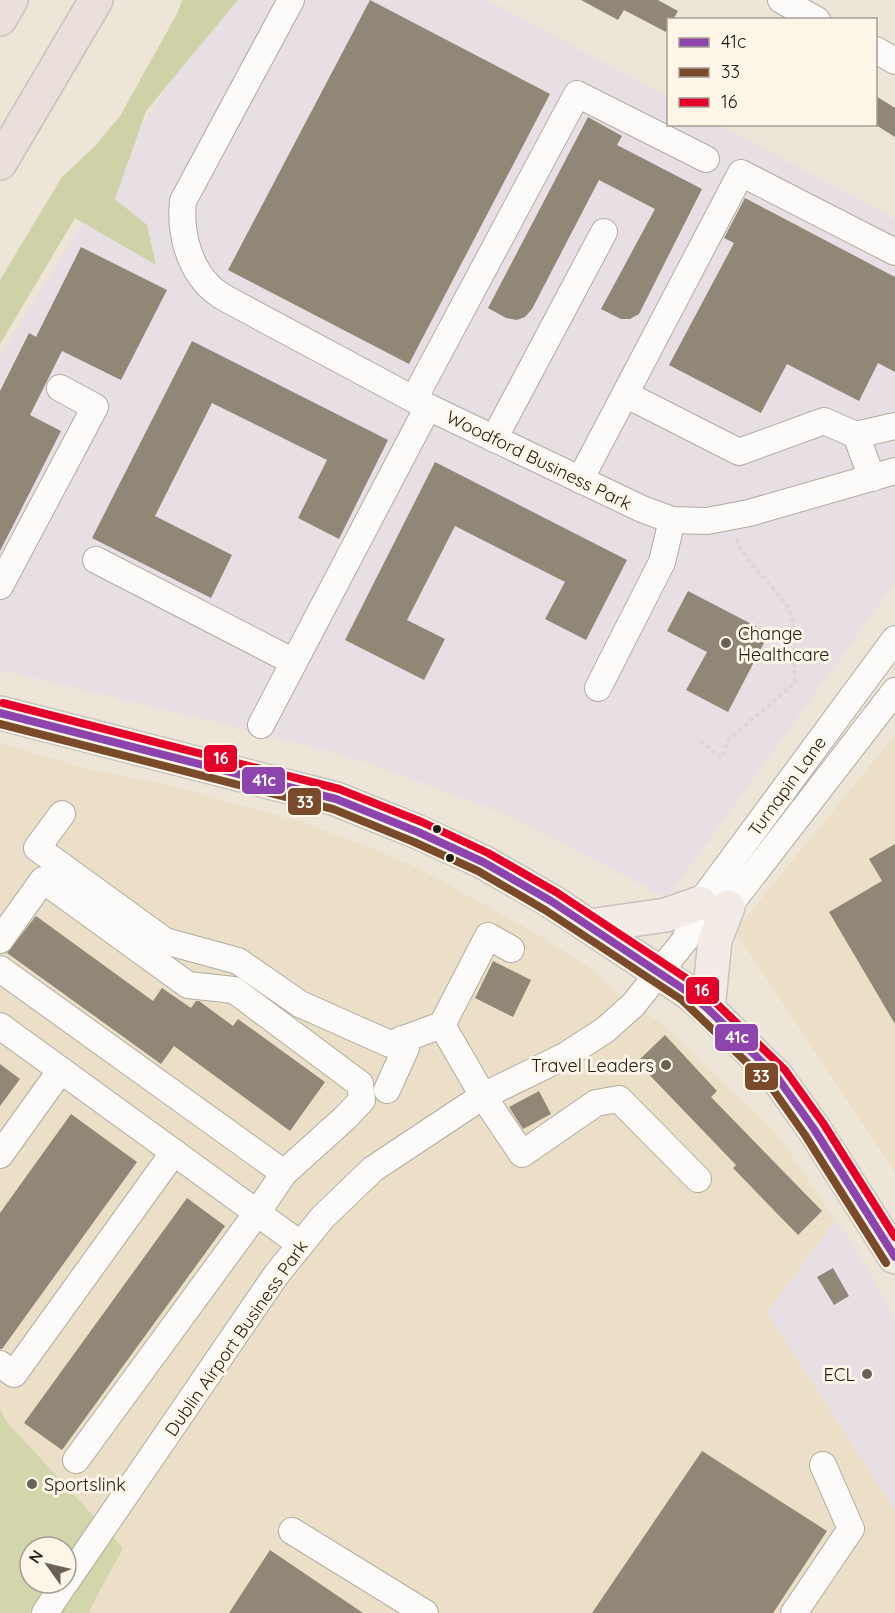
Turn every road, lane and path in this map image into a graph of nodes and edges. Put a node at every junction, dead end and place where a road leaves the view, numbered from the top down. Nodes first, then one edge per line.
1 (11, 0) edge
2 (96, 0) edge
3 (291, 0) edge
4 (781, 0) edge
5 (813, 18) edge
6 (0, 19) edge
7 (877, 51) edge
8 (895, 61) edge
9 (706, 159) dead end
10 (0, 163) edge
11 (604, 232) dead end
12 (895, 252) edge
13 (60, 388) dead end
14 (625, 394) junction
15 (421, 403) junction
16 (895, 426) edge
17 (856, 435) junction
18 (494, 439) junction
19 (884, 474) edge
20 (580, 480) junction
21 (728, 518) junction
22 (672, 520) junction
23 (96, 560) dead end
24 (0, 586) edge
25 (895, 639) edge
26 (294, 662) junction
27 (598, 687) dead end
28 (895, 691) edge
29 (0, 713) edge
30 (261, 725) dead end
31 (700, 741) dead end
32 (62, 814) dead end
33 (714, 905) junction
34 (589, 926) junction
35 (0, 940) edge
36 (512, 949) dead end
37 (0, 969) edge
38 (659, 973) junction
39 (708, 1009) junction
40 (442, 1025) junction
41 (0, 1026) edge
42 (402, 1039) junction
43 (61, 1070) junction
44 (387, 1090) dead end
45 (483, 1096) junction
46 (174, 1152) junction
47 (0, 1155) edge
48 (284, 1173) junction
49 (698, 1179) dead end
50 (257, 1214) junction
51 (300, 1244) junction
52 (895, 1257) edge
53 (0, 1364) edge
54 (76, 1460) dead end
55 (823, 1465) dead end
56 (292, 1531) dead end
57 (78, 1565) edge
58 (57, 1595) edge
59 (45, 1613) edge
60 (425, 1613) edge
61 (794, 1613) edge

1 - 6 highway
2 - 10 highway
3 - 15 street, Woodford Business Park
4 - 5 street
7 - 8 street
9 - 15 street
11 - 18 street
12 - 14 street
13 - 24 street
14 - 17 street
14 - 20 street
15 - 18 street, Woodford Business Park
15 - 26 street
16 - 17 street
17 - 19 street
18 - 20 street, Woodford Business Park
19 - 21 street, Woodford Business Park
20 - 22 street, Woodford Business Park
21 - 22 street, Woodford Business Park
21 - 31 path
22 - 27 street
23 - 26 street
25 - 33 street, Turnapin Lane
26 - 30 street
28 - 33 street, Turnapin Lane
29 - 34 main road
32 - 42 street
33 - 34 main road
33 - 38 street, Turnapin Lane
33 - 39 main road
34 - 38 main road
35 - 48 street
36 - 40 street
37 - 48 street
38 - 39 main road
38 - 45 street, Dublin Airport Business Park
39 - 52 main road
40 - 42 street
40 - 45 street
41 - 43 street
42 - 44 street
43 - 46 street
43 - 47 street
45 - 49 street
45 - 51 street, Dublin Airport Business Park
46 - 50 street
46 - 53 street
48 - 50 street
50 - 51 street
50 - 54 street
51 - 57 street, Dublin Airport Business Park
55 - 61 street
56 - 60 street
58 - 59 street, Dublin Airport Business Park

